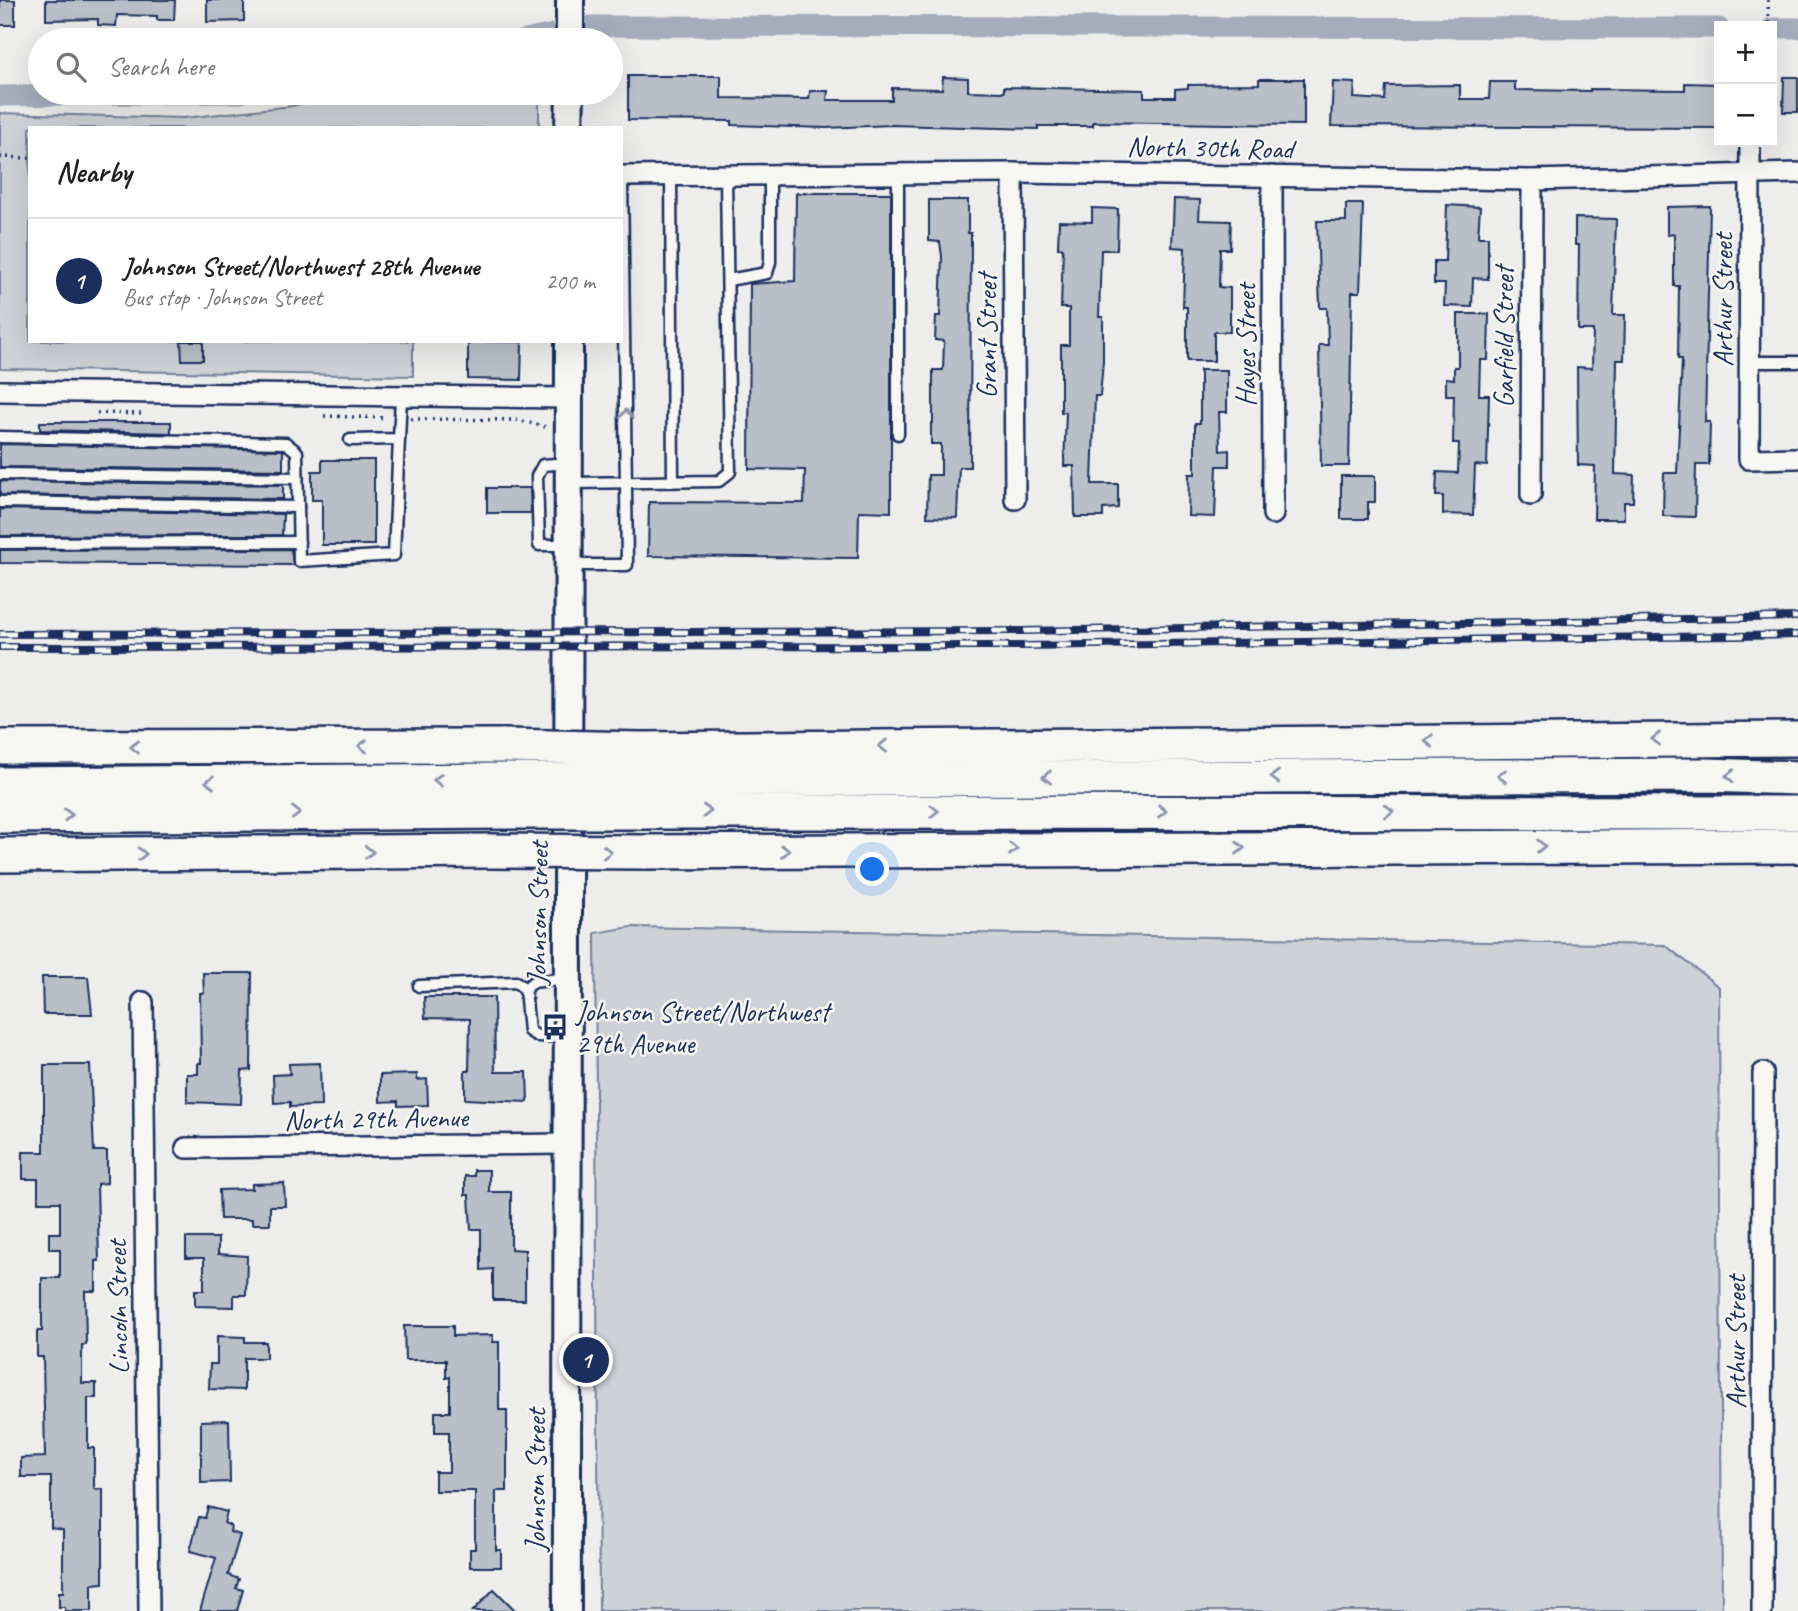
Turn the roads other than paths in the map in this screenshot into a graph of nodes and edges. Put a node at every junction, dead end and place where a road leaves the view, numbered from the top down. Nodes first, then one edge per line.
1 (570, 2) edge
2 (570, 28) edge
3 (570, 105) edge
4 (569, 126) edge
5 (1750, 147) edge
6 (1751, 172) junction
7 (1013, 173) junction
8 (1798, 173) edge
9 (898, 174) junction
10 (726, 175) junction
11 (770, 175) junction
12 (623, 176) edge
13 (671, 176) junction
14 (1272, 176) junction
15 (1532, 180) junction
16 (623, 252) edge
17 (728, 280) junction
18 (569, 343) edge
19 (1750, 362) junction
20 (1798, 362) edge
21 (0, 391) edge
22 (401, 397) junction
23 (570, 398) junction
24 (898, 434) dead end
25 (0, 437) edge
26 (399, 439) junction
27 (350, 440) dead end
28 (1798, 458) edge
29 (564, 470) junction
30 (0, 474) edge
31 (297, 478) junction
32 (673, 481) junction
33 (626, 482) junction
34 (1531, 495) dead end
35 (1015, 499) dead end
36 (0, 502) edge
37 (298, 507) junction
38 (1273, 514) dead end
39 (299, 542) junction
40 (0, 543) edge
41 (572, 555) junction
42 (1798, 739) edge
43 (0, 747) edge
44 (1798, 778) edge
45 (639, 780) junction
46 (0, 784) edge
47 (506, 796) junction
48 (1798, 813) edge
49 (0, 816) edge
50 (1798, 846) edge
51 (0, 855) edge
52 (568, 978) junction
53 (419, 986) dead end
54 (525, 989) junction
55 (143, 1002) dead end
56 (567, 1037) junction
57 (1763, 1073) dead end
58 (565, 1144) junction
59 (186, 1148) dead end
60 (149, 1611) edge
61 (567, 1611) edge
62 (1762, 1611) edge

1 - 2 street
3 - 4 street
5 - 6 street, Arthur Street
6 - 8 street, North 30th Road
6 - 15 street, North 30th Road
6 - 19 street, Arthur Street
7 - 9 street, North 30th Road
7 - 14 street, North 30th Road
7 - 35 street, Grant Street
9 - 11 street, North 30th Road
9 - 24 lane
10 - 11 street, North 30th Road
10 - 13 street, North 30th Road
10 - 17 lane
11 - 17 lane
12 - 13 street, North 30th Road
13 - 32 lane
14 - 15 street, North 30th Road
14 - 38 street, Hayes Street
15 - 34 street, Garfield Street
33 -> 16 lane
17 - 32 lane
18 - 23 street, Johnson Street
19 - 20 lane
19 - 28 street, Arthur Street
21 - 22 street
22 - 23 street
22 - 26 lane
23 - 29 street, Johnson Street
25 - 31 lane
26 - 27 lane
26 - 39 lane
29 - 33 lane
29 - 41 street, Johnson Street
30 - 31 lane
31 - 37 lane
32 - 33 lane
33 - 41 lane
36 - 37 lane
37 - 39 lane
39 - 40 lane
41 - 52 street, Johnson Street
42 -> 45 highway
45 -> 43 highway, bridge
44 -> 45 highway
45 - 47 highway, bridge
45 -> 48 highway
47 -> 46 highway
49 -> 47 highway
51 -> 50 highway, bridge
52 - 54 lane
52 - 56 street, Johnson Street
53 - 54 lane
54 - 56 lane
55 - 60 street, Lincoln Street
56 - 58 street, Johnson Street
57 - 62 street, Arthur Street
58 - 59 street, North 29th Avenue
58 - 61 street, Johnson Street

